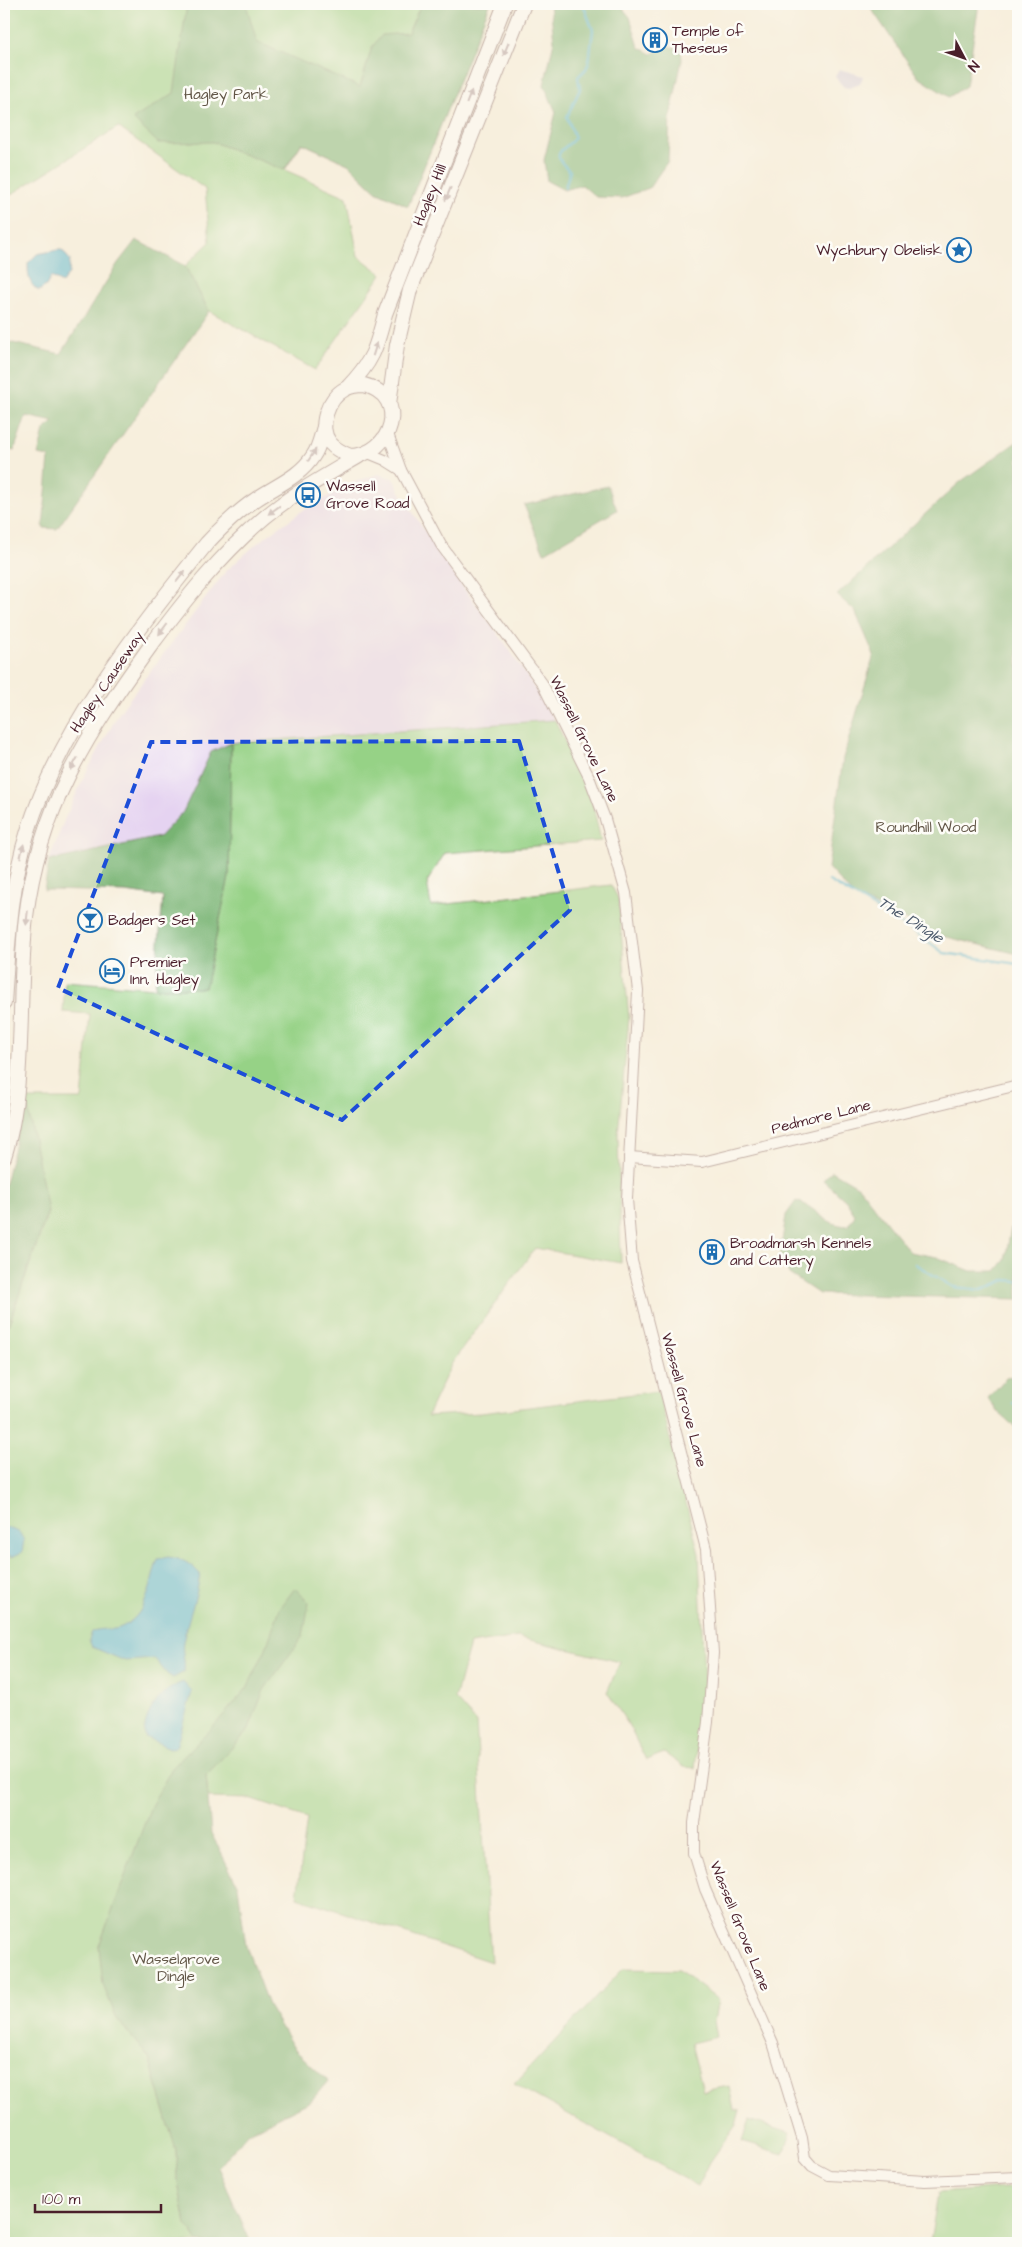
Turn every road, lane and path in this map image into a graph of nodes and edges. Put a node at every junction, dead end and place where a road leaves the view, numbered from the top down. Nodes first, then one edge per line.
1 (505, 4) edge
2 (524, 4) edge
3 (346, 388) junction
4 (389, 404) junction
5 (324, 427) junction
6 (388, 434) junction
7 (364, 454) junction
8 (401, 470) junction
9 (4, 1003) edge
10 (1018, 1085) edge
11 (4, 1157) edge
12 (629, 1157) junction
13 (1018, 2177) edge

3 -> 1 highway, Hagley Hill
2 -> 4 highway, Hagley Hill
3 - 4 highway
3 - 5 highway
4 - 6 highway
5 - 7 highway
9 -> 5 highway, Hagley Causeway
6 - 7 highway
6 - 8 street, Wassell Grove Lane
7 - 8 street
7 -> 11 highway, Hagley Causeway
8 - 12 street, Wassell Grove Lane
10 - 12 street, Pedmore Lane
12 - 13 street, Wassell Grove Lane

